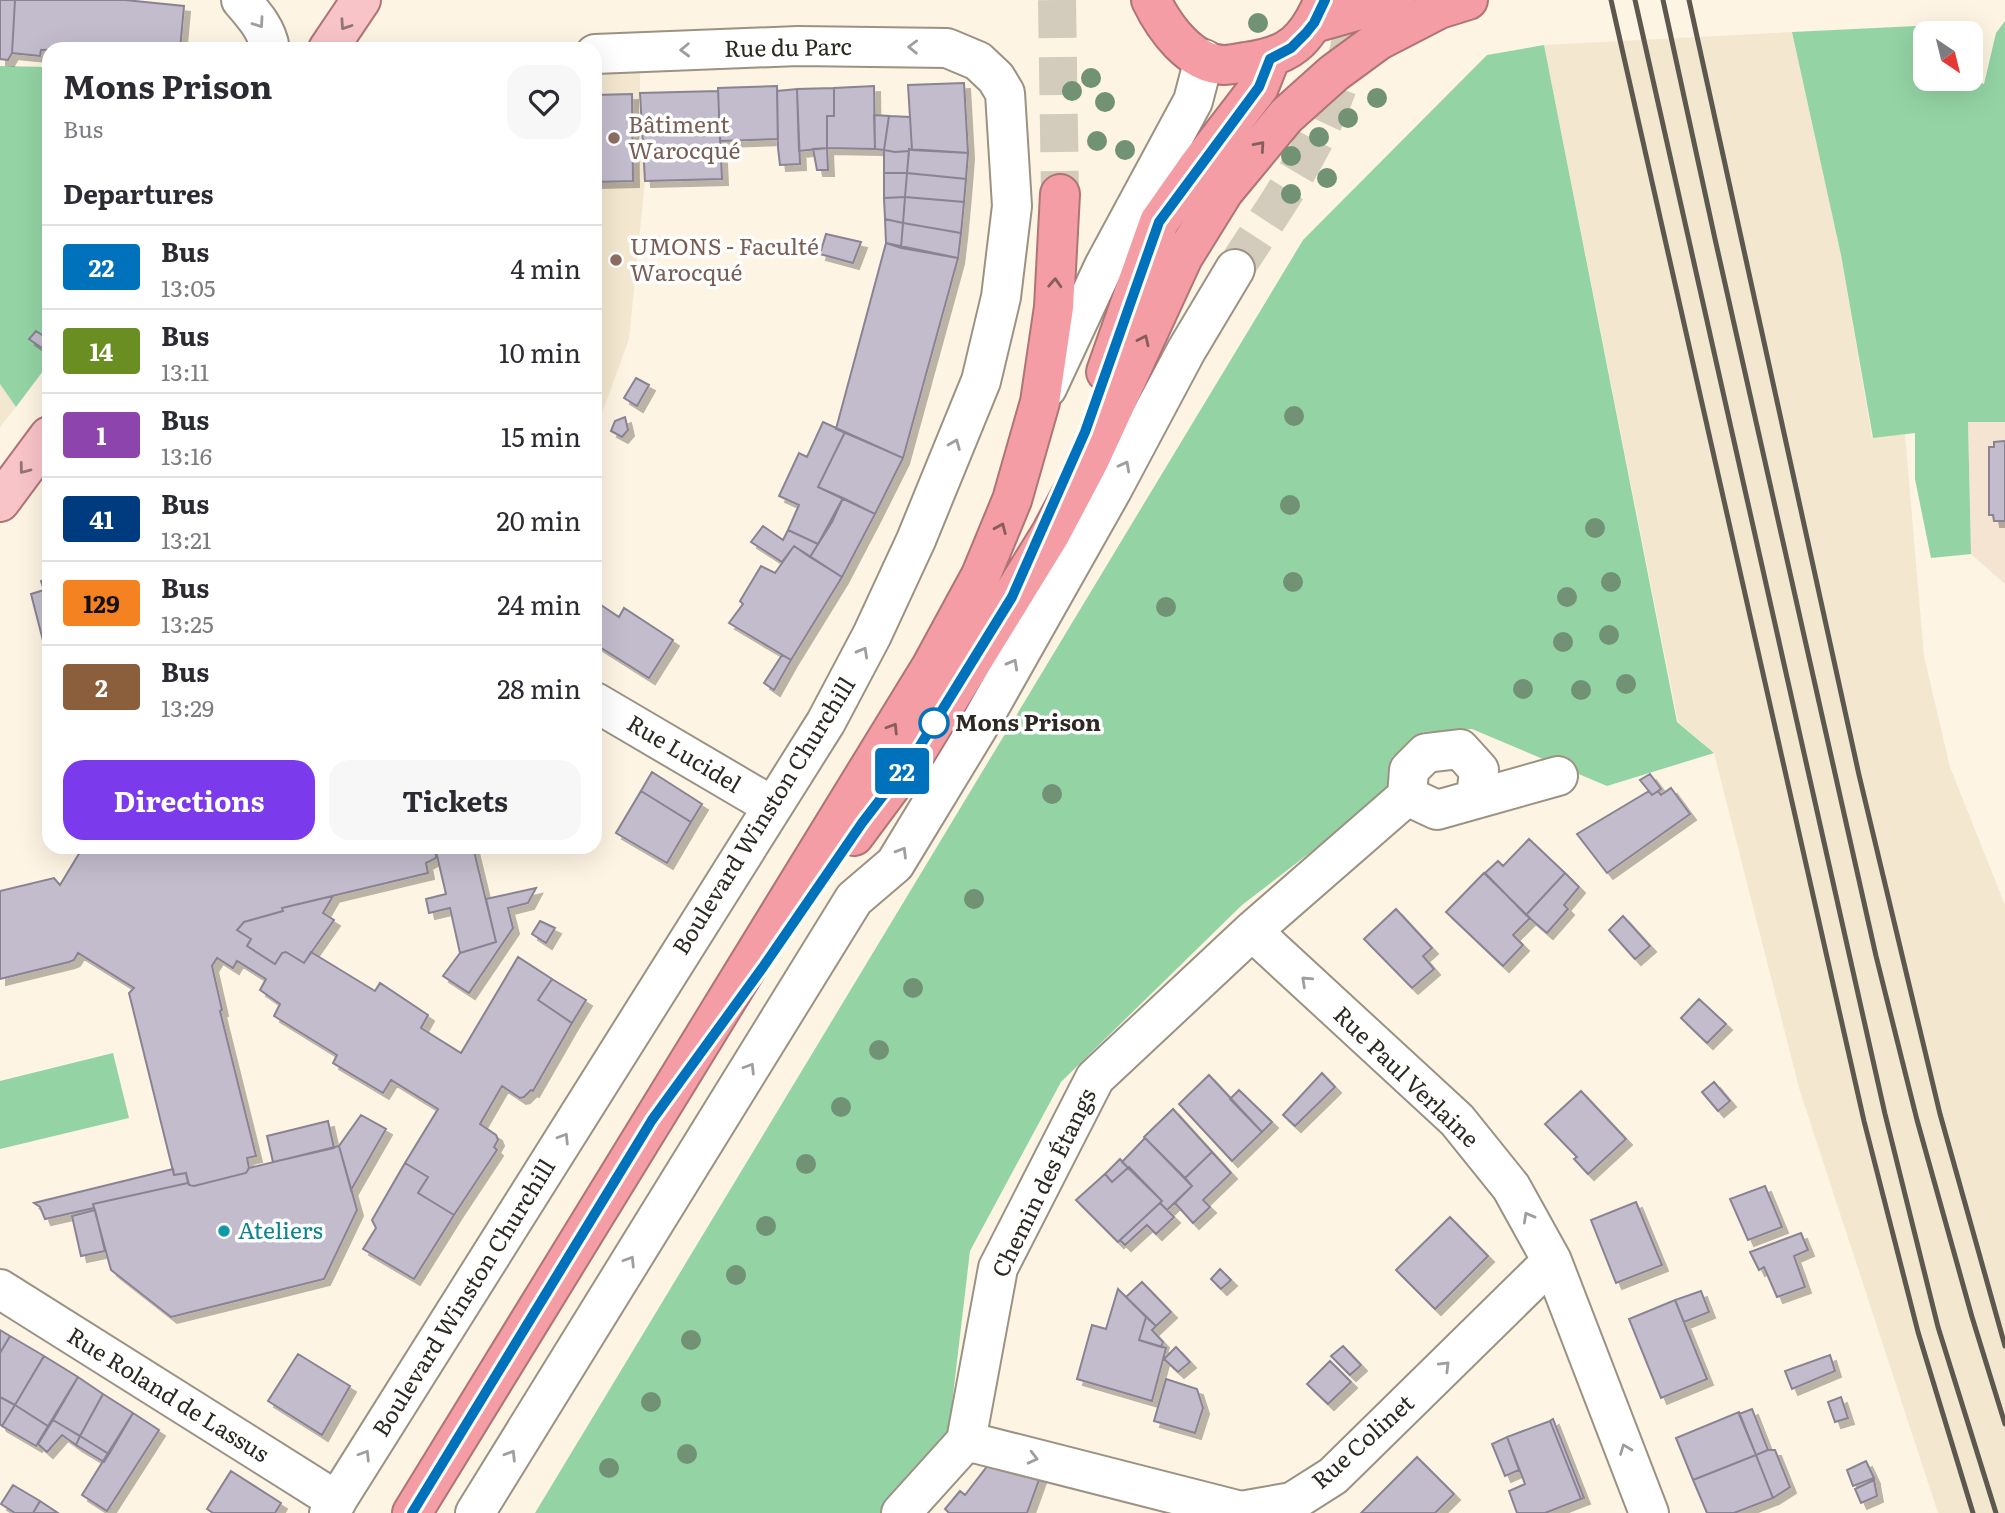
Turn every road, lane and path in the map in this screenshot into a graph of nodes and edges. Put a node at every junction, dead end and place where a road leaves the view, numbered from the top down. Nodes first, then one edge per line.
1 (241, 0) edge
2 (361, 0) edge
3 (1151, 0) edge
4 (1395, 0) edge
5 (1468, 0) edge
6 (1319, 11) edge
7 (269, 42) edge
8 (333, 42) edge
9 (602, 54) edge
10 (1270, 59) junction
11 (1204, 60) junction
12 (978, 61) joint
13 (1060, 194) tunnel mouth
14 (1235, 269) tunnel mouth
15 (1040, 402) junction
16 (42, 445) edge
17 (0, 502) edge
18 (1012, 597) junction
19 (602, 706) edge
20 (915, 754) junction
21 (1558, 776) dead end
22 (1408, 796) junction
23 (1476, 798) junction
24 (772, 806) junction
25 (854, 899) junction
26 (1252, 931) junction
27 (652, 1120) junction
28 (1552, 1261) junction
29 (0, 1289) edge
30 (967, 1441) junction
31 (333, 1507) edge
32 (412, 1513) edge
33 (475, 1513) edge
34 (901, 1513) edge
35 (1649, 1513) edge

1 -> 7 street
2 -> 8 main road
3 - 11 highway
4 - 6 highway
18 -> 5 highway
6 - 10 highway
12 -> 9 street, Rue du Parc
10 - 11 highway
10 - 18 highway
11 - 15 street
24 -> 12 street, Boulevard Winston Churchill
15 -> 13 highway
25 -> 14 street
27 -> 15 highway
16 -> 17 main road
18 - 20 highway
19 - 24 street, Rue Lucidel
20 - 25 street
20 - 27 highway
21 - 23 street
22 - 23 street
22 - 23 street
22 - 26 street, Chemin des Étangs
31 -> 24 street, Boulevard Winston Churchill
33 -> 25 street
28 -> 26 street, Rue Paul Verlaine
26 - 30 street, Chemin des Étangs
27 - 32 highway
30 -> 28 street, Rue Colinet
35 -> 28 street, Rue Paul Verlaine
29 - 31 street, Rue Roland de Lassus
30 - 34 street

